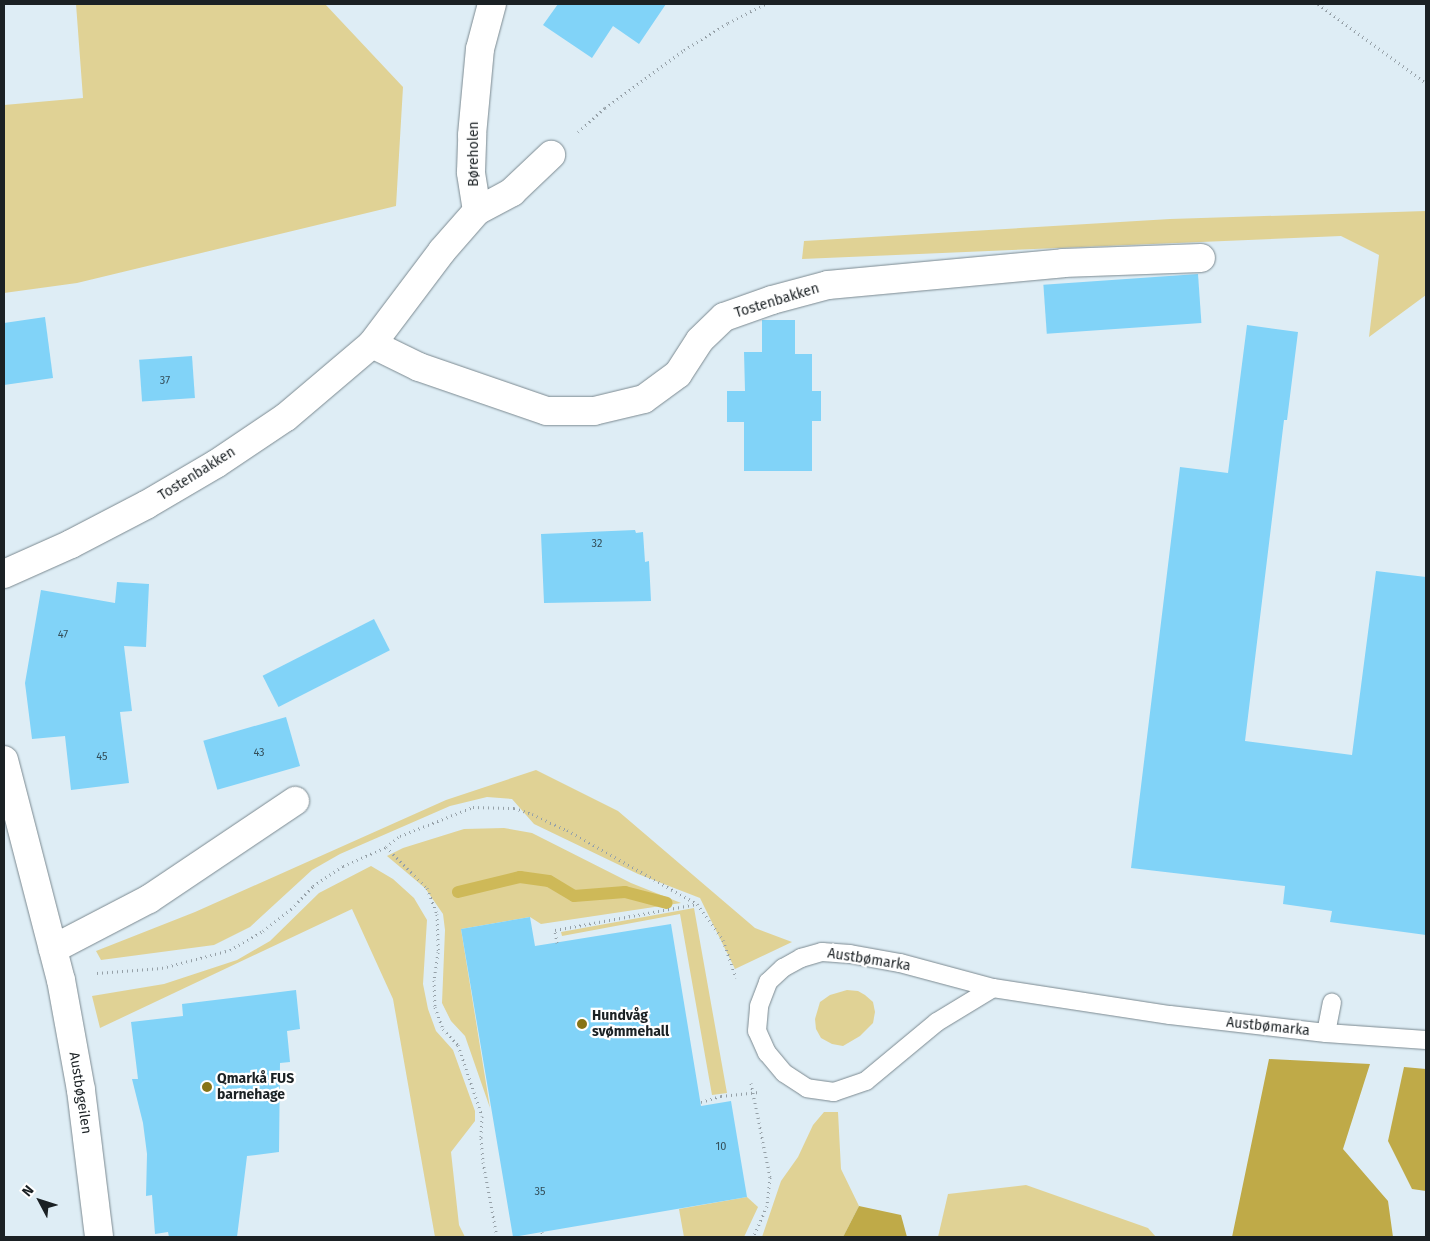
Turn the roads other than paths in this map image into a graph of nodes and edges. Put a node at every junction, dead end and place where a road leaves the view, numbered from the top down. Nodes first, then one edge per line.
1 (492, 4) edge
2 (551, 155) road end
3 (477, 211) junction
4 (1201, 258) dead end
5 (372, 344) junction
6 (4, 574) edge
7 (4, 760) edge
8 (295, 801) dead end
9 (53, 949) junction
10 (993, 988) junction
11 (1332, 1003) dead end
12 (1326, 1033) junction
13 (1426, 1040) edge
14 (99, 1237) edge

1 - 3 street, Børeholen
2 - 3 street, Børeholen
3 - 5 street, Tostenbakken
4 - 5 street, Tostenbakken
5 - 6 street, Tostenbakken
7 - 9 street, Austbøgeilen
8 - 9 street
9 - 14 street, Austbøgeilen
10 - 10 lane, Austbømarka
10 - 12 lane, Austbømarka
11 - 12 lane
12 - 13 lane, Austbømarka

